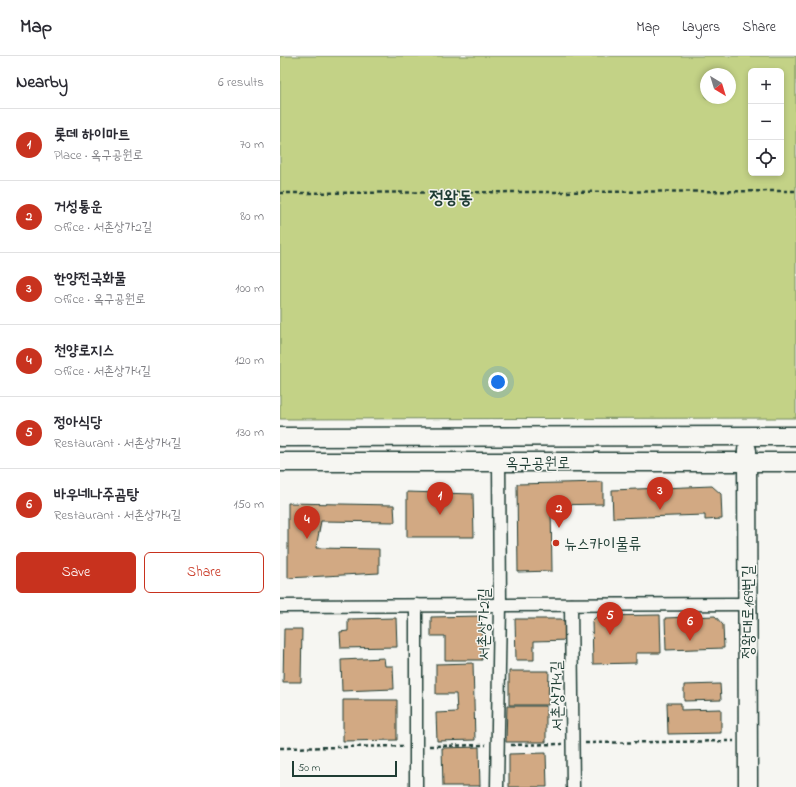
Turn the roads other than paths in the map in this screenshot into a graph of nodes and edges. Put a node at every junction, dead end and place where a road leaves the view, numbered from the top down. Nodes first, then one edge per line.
1 (747, 436) junction
2 (796, 436) edge
3 (280, 437) edge
4 (280, 462) edge
5 (499, 462) junction
6 (746, 462) junction
7 (796, 462) edge
8 (747, 604) junction
9 (500, 605) junction
10 (571, 605) junction
11 (280, 606) edge
12 (416, 606) junction
13 (416, 787) edge
14 (497, 787) edge
15 (573, 787) edge
16 (748, 787) edge

1 - 2 street, 옥구공원로
1 - 3 street, 옥구공원로
1 - 6 street, 정왕대로169번길
4 - 5 street, 옥구공원로
5 - 6 street, 옥구공원로
5 - 9 street, 서촌상가2길
6 - 7 street, 옥구공원로
6 - 8 street, 정왕대로169번길
8 - 10 street
8 - 16 street, 정왕대로169번길
9 - 10 street
9 - 12 street
9 - 14 street, 서촌상가2길
10 - 15 street, 서촌상가4길
11 - 12 street
12 - 13 street

